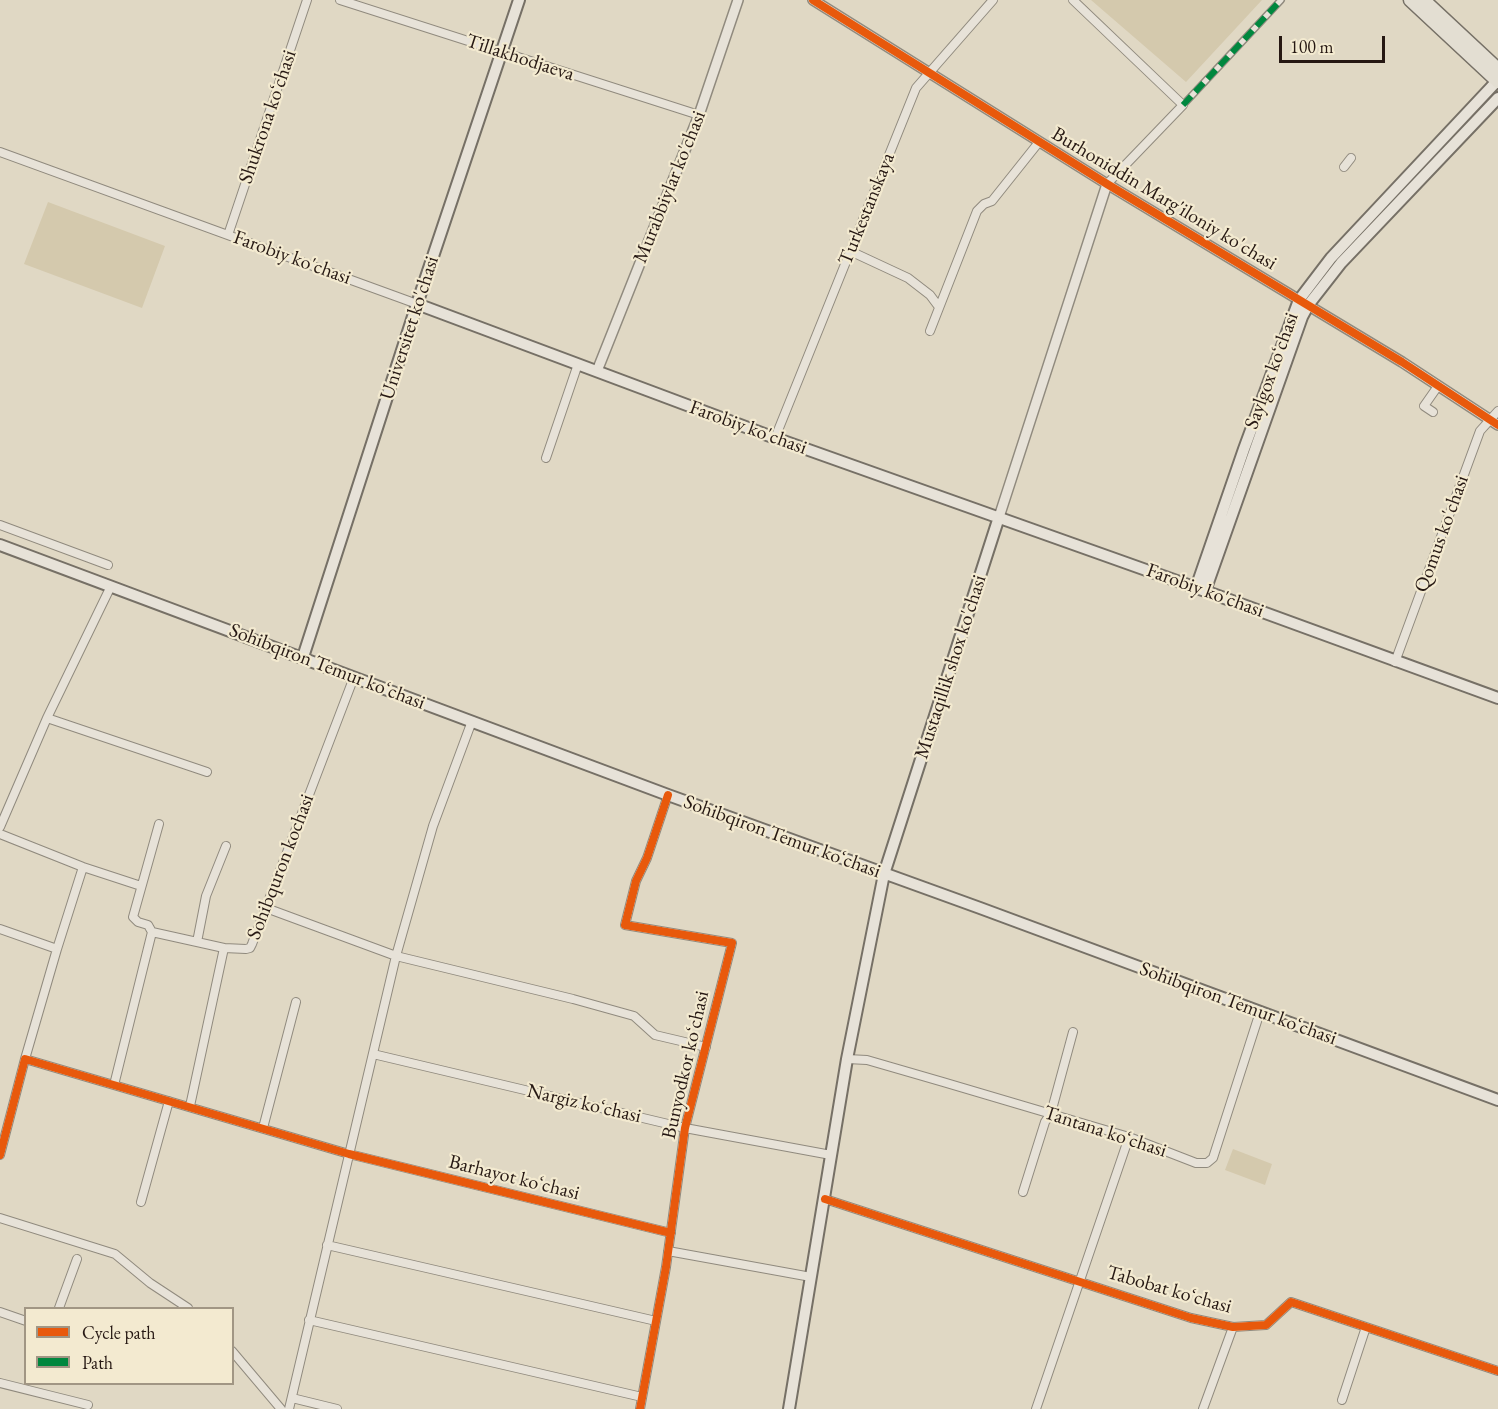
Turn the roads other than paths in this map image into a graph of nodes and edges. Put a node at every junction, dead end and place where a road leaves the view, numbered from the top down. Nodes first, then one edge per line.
1 (307, 0) edge
2 (340, 0) edge
3 (519, 0) edge
4 (738, 0) edge
5 (813, 0) edge
6 (993, 0) edge
7 (1073, 0) edge
8 (1281, 0) edge
9 (1410, 0) edge
10 (1424, 0) edge
11 (501, 52) junction
12 (927, 73) junction
13 (1498, 78) edge
14 (1498, 98) edge
15 (1183, 105) junction
16 (699, 115) junction
17 (1039, 142) junction
18 (0, 152) edge
19 (1351, 158) dead end
20 (1344, 166) dead end
21 (1107, 184) junction
22 (228, 235) junction
23 (850, 251) junction
24 (1304, 302) junction
25 (417, 304) junction
26 (939, 307) junction
27 (930, 331) dead end
28 (578, 364) junction
29 (597, 371) junction
30 (1438, 386) junction
31 (1498, 411) edge
32 (1433, 412) dead end
33 (1494, 422) edge
34 (775, 438) junction
35 (546, 458) dead end
36 (999, 517) junction
37 (0, 525) edge
38 (0, 544) edge
39 (108, 565) dead end
40 (111, 586) junction
41 (1201, 589) junction
42 (303, 657) junction
43 (1395, 662) junction
44 (354, 677) junction
45 (1498, 698) edge
46 (47, 718) junction
47 (472, 721) junction
48 (207, 772) dead end
49 (668, 795) junction
50 (4, 807) edge
51 (159, 824) dead end
52 (0, 827) edge
53 (0, 834) edge
54 (226, 846) dead end
55 (83, 867) junction
56 (884, 874) junction
57 (141, 886) junction
58 (266, 908) junction
59 (0, 929) edge
60 (152, 932) junction
61 (197, 942) junction
62 (224, 948) junction
63 (57, 949) junction
64 (396, 956) junction
65 (296, 1002) dead end
66 (1260, 1011) junction
67 (1073, 1032) dead end
68 (706, 1047) junction
69 (373, 1054) junction
70 (25, 1059) junction
71 (847, 1059) junction
72 (114, 1085) junction
73 (1498, 1100) edge
74 (169, 1101) junction
75 (190, 1106) junction
76 (1051, 1113) junction
77 (263, 1128) junction
78 (685, 1128) junction
79 (1128, 1137) junction
80 (349, 1154) junction
81 (0, 1155) edge
82 (831, 1155) junction
83 (1023, 1192) dead end
84 (825, 1200) junction
85 (141, 1202) dead end
86 (0, 1218) edge
87 (671, 1233) junction
88 (327, 1245) junction
89 (668, 1251) junction
90 (78, 1259) dead end
91 (811, 1277) junction
92 (1081, 1282) junction
93 (59, 1307) edge
94 (186, 1307) edge
95 (0, 1312) edge
96 (24, 1320) edge
97 (309, 1320) junction
98 (656, 1321) junction
99 (1233, 1327) junction
100 (1366, 1327) junction
101 (234, 1353) edge
102 (1498, 1371) edge
103 (0, 1383) edge
104 (30, 1387) edge
105 (642, 1397) junction
106 (292, 1398) junction
107 (1342, 1400) dead end
108 (88, 1405) dead end
109 (281, 1409) edge
110 (289, 1409) edge
111 (337, 1409) edge
112 (640, 1409) edge
113 (789, 1409) edge
114 (1036, 1409) edge
115 (1203, 1409) edge

1 - 22 street, Shukrona koʻchasi
2 - 11 street, Tillakhodjaeva
3 - 11 main road, Universitet ko'chasi
4 - 16 street, Murabbiylar ko'chasi
5 - 12 street, Burhoniddin Marg'iloniy ko'chasi
6 - 12 street, Turkestanskaya
7 - 15 street
8 - 15 street, Mustaqillik shox ko'chasi
9 - 13 main road
10 - 13 main road
11 - 16 street, Tillakhodjaeva
11 - 25 main road, Universitet ko'chasi
12 - 17 street, Burhoniddin Marg'iloniy ko'chasi
12 - 23 street, Turkestanskaya
13 - 24 main road, Saylgox koʻchasi
14 - 24 main road, Saylgox koʻchasi
15 - 21 street, Mustaqillik shox ko'chasi
16 - 29 street, Murabbiylar ko'chasi
17 - 21 street, Burhoniddin Marg'iloniy ko'chasi
17 - 26 street
18 - 22 street, Farobiy ko'chasi
19 - 20 street
21 - 24 street, Burhoniddin Marg'iloniy ko'chasi
21 - 36 street, Mustaqillik shox ko'chasi
22 - 25 street, Farobiy ko'chasi
23 - 26 street
23 - 34 street, Turkestanskaya
24 - 30 street, Burhoniddin Marg'iloniy ko'chasi
24 - 41 main road, Saylgox koʻchasi
25 - 28 main road, Farobiy ko'chasi
25 - 42 main road, Universitet ko'chasi
26 - 27 street
28 - 29 main road, Farobiy ko'chasi
28 - 35 street
29 - 34 main road, Farobiy ko'chasi
30 - 32 street
30 - 33 street, Burhoniddin Marg'iloniy ko'chasi
31 - 33 street, Qomus ko'chasi
33 - 43 street, Qomus ko'chasi
34 - 36 main road, Farobiy ko'chasi
36 - 41 main road, Farobiy ko'chasi
36 - 56 main road, Mustaqillik shox ko'chasi
37 - 39 street
38 - 40 main road, Sohibqiron Temur koʻchasi
40 - 42 main road, Sohibqiron Temur koʻchasi
40 - 46 street
41 - 43 main road, Farobiy ko'chasi
42 - 44 main road, Sohibqiron Temur koʻchasi
43 - 45 main road, Farobiy ko'chasi
44 - 47 main road, Sohibqiron Temur koʻchasi
44 - 58 street, Sohibquron kochasi
46 - 48 street
46 - 50 street
47 - 49 main road, Sohibqiron Temur koʻchasi
47 - 64 street
49 - 56 main road, Sohibqiron Temur koʻchasi
49 - 68 street, Bunyodkor koʻchasi
50 - 52 street
51 - 57 street
53 - 55 street
54 - 61 street
55 - 57 street
55 - 63 street
56 - 66 main road, Sohibqiron Temur koʻchasi
56 - 71 main road, Mustaqillik shox ko'chasi
57 - 60 street
58 - 62 street, Sohibquron kochasi
58 - 64 street
59 - 63 street
60 - 61 street
60 - 72 street
61 - 62 street
62 - 75 street, Sohibquron kochasi
63 - 70 street
64 - 68 street
64 - 69 street
65 - 77 street
66 - 73 main road, Sohibqiron Temur koʻchasi
66 - 79 street, Tantana koʻchasi
67 - 76 street
68 - 78 street, Bunyodkor koʻchasi
69 - 78 street, Nargiz koʻchasi
69 - 80 street
70 - 72 street, Barhayot koʻchasi
70 - 81 street
71 - 76 street, Tantana koʻchasi
71 - 82 main road, Mustaqillik shox ko'chasi
72 - 74 street, Barhayot koʻchasi
74 - 75 street, Barhayot koʻchasi
74 - 85 street
75 - 77 street, Barhayot koʻchasi
76 - 79 street, Tantana koʻchasi
76 - 83 street
77 - 80 street, Barhayot koʻchasi
78 - 82 street, Nargiz koʻchasi
78 - 87 street, Bunyodkor koʻchasi
79 - 92 street
80 - 87 street, Barhayot koʻchasi
80 - 88 street
82 - 84 main road, Mustaqillik shox ko'chasi
84 - 91 main road, Mustaqillik shox ko'chasi
84 - 92 street, Tabobat koʻchasi
86 - 94 street
87 - 89 street, Bunyodkor koʻchasi
88 - 97 street
88 - 98 street
89 - 91 street
89 - 98 street, Bunyodkor koʻchasi
90 - 93 street
91 - 113 main road, Mustaqillik shox ko'chasi
92 - 99 street, Tabobat koʻchasi
92 - 114 street
95 - 96 street
97 - 105 street
97 - 106 street
98 - 105 street, Bunyodkor koʻchasi
99 - 100 street, Tabobat koʻchasi
99 - 115 street
100 - 102 street, Tabobat koʻchasi
100 - 107 street
101 - 109 street
103 - 104 street
104 - 108 street
105 - 112 street, Bunyodkor koʻchasi
106 - 110 street
106 - 111 street

